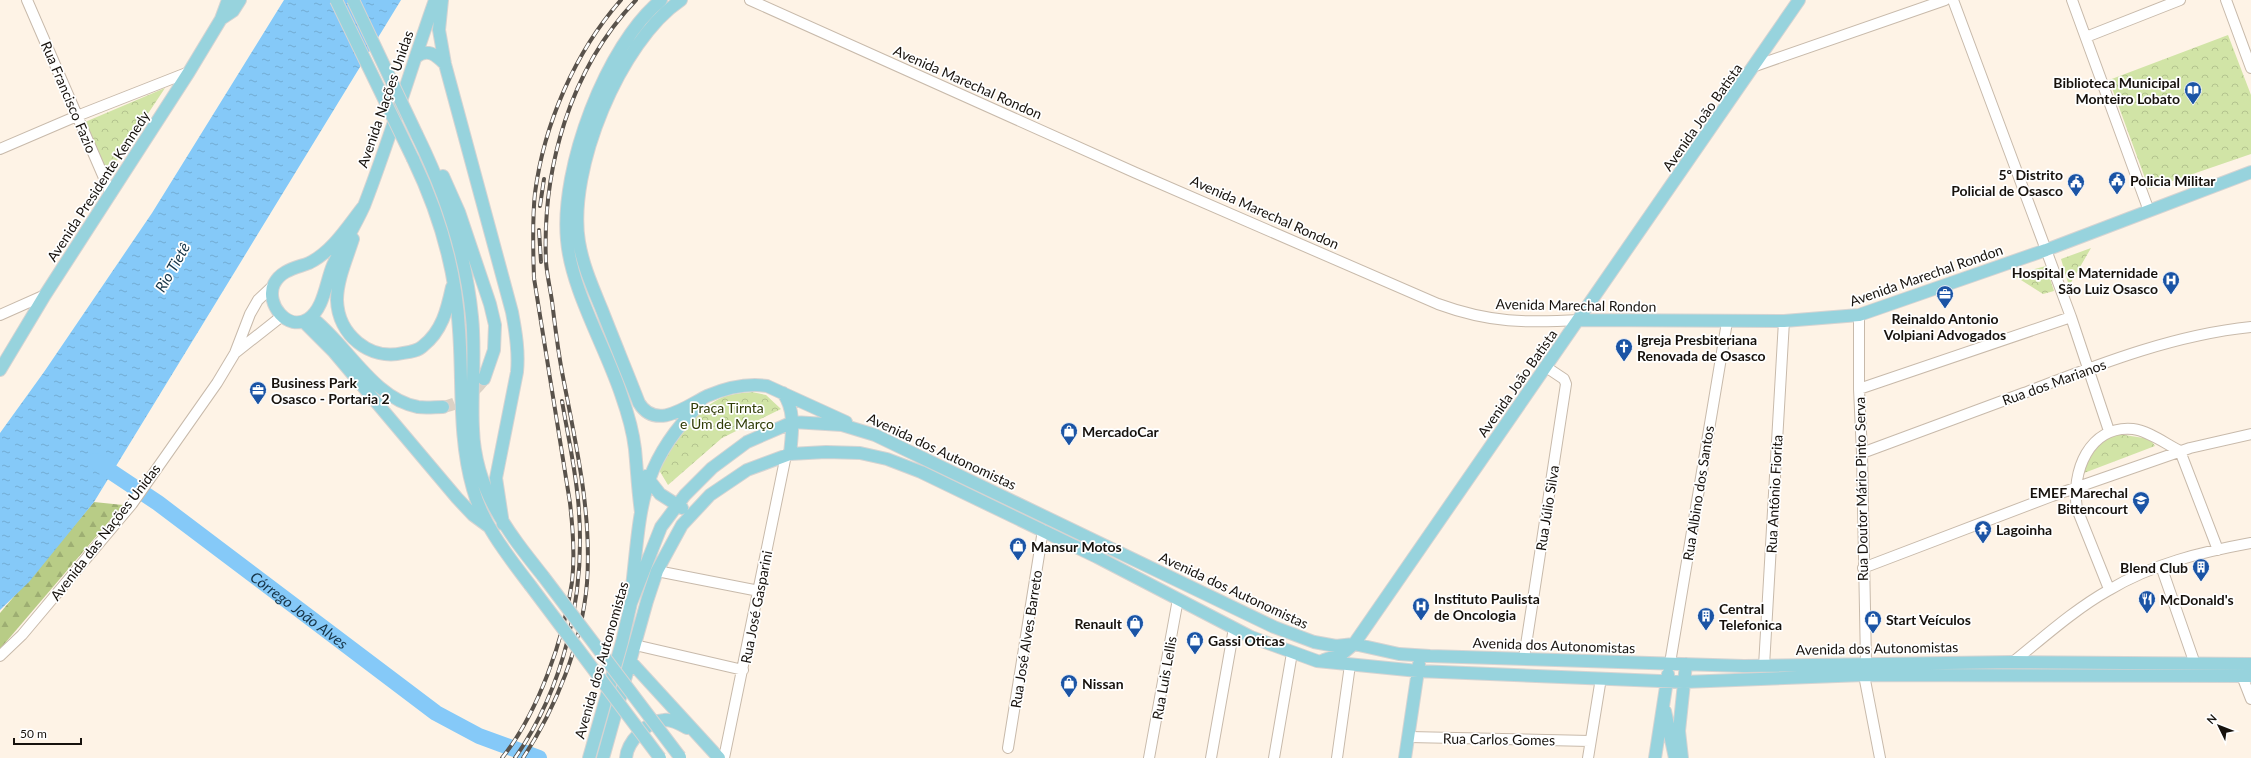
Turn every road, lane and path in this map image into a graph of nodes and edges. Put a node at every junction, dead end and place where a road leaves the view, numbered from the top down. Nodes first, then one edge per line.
1 (27, 0) edge
2 (240, 0) edge
3 (336, 0) edge
4 (353, 0) edge
5 (435, 0) edge
6 (442, 0) edge
7 (661, 0) edge
8 (681, 0) edge
9 (750, 0) edge
10 (1799, 0) edge
11 (1945, 0) edge
12 (1953, 0) edge
13 (2072, 0) edge
14 (2180, 0) edge
15 (2226, 0) edge
16 (228, 3) edge
17 (2086, 37) junction
18 (415, 58) junction
19 (445, 64) junction
20 (1754, 66) junction
21 (2251, 68) edge
22 (189, 72) junction
23 (77, 116) junction
24 (0, 149) edge
25 (425, 151) junction
26 (2251, 172) edge
27 (111, 194) junction
28 (363, 207) junction
29 (2149, 211) junction
30 (2046, 250) junction
31 (308, 263) junction
32 (331, 272) junction
33 (453, 279) junction
34 (274, 285) junction
35 (340, 287) junction
36 (45, 295) junction
37 (0, 315) edge
38 (1859, 315) junction
39 (282, 316) junction
40 (2071, 317) junction
41 (307, 320) junction
42 (1580, 320) junction
43 (1784, 321) junction
44 (1727, 322) junction
45 (2251, 327) edge
46 (235, 353) junction
47 (1546, 367) junction
48 (2089, 368) junction
49 (0, 370) edge
50 (484, 379) tunnel mouth
51 (1859, 389) junction
52 (783, 393) junction
53 (708, 396) junction
54 (443, 407) tunnel mouth
55 (793, 422) junction
56 (861, 429) junction
57 (2109, 431) junction
58 (2251, 434) edge
59 (635, 449) junction
60 (2180, 451) junction
61 (1862, 453) junction
62 (788, 455) junction
63 (648, 480) junction
64 (2076, 489) junction
65 (676, 505) junction
66 (640, 512) junction
67 (691, 513) junction
68 (503, 524) junction
69 (490, 527) junction
70 (1043, 530) junction
71 (2251, 543) edge
72 (2218, 550) junction
73 (2161, 566) junction
74 (1863, 568) junction
75 (657, 571) junction
76 (2109, 589) junction
77 (759, 591) junction
78 (1178, 599) junction
79 (631, 603) junction
80 (1234, 628) junction
81 (1354, 644) junction
82 (635, 645) junction
83 (1292, 653) junction
84 (0, 656) edge
85 (1419, 656) junction
86 (1524, 658) junction
87 (1317, 661) junction
88 (631, 662) junction
89 (1866, 662) junction
90 (2013, 662) junction
91 (1670, 663) junction
92 (1350, 664) junction
93 (1686, 664) junction
94 (2195, 664) junction
95 (2251, 664) edge
96 (1764, 666) junction
97 (743, 670) junction
98 (1418, 671) junction
99 (1864, 675) junction
100 (2247, 676) edge
101 (1601, 678) junction
102 (1667, 680) junction
103 (1684, 682) junction
104 (2251, 698) edge
105 (1663, 704) junction
106 (698, 736) junction
107 (1409, 737) junction
108 (1590, 741) junction
109 (1008, 748) dead end
110 (681, 757) edge
111 (589, 758) edge
112 (603, 758) edge
113 (626, 758) edge
114 (660, 758) edge
115 (719, 758) edge
116 (724, 758) edge
117 (1149, 758) edge
118 (1210, 758) edge
119 (1274, 758) edge
120 (1337, 758) edge
121 (1405, 758) edge
122 (1588, 758) edge
123 (1655, 758) edge
124 (1675, 758) edge
125 (1682, 758) edge
126 (1880, 758) edge

1 - 23 street, Rua Francisco Fazio
2 - 16 main road, Avenida Presidente Kennedy
3 - 33 main road, bridge
4 - 25 main road, bridge
5 - 18 main road, Avenida Nações Unidas
6 - 19 main road
7 - 59 main road
8 - 53 main road
9 - 42 street, Avenida Marechal Rondon
10 - 20 main road, Avenida João Batista
11 - 20 street
12 - 30 street
13 - 17 street
14 - 17 street
15 - 21 street
16 - 22 main road, Avenida Presidente Kennedy
17 - 29 street
18 - 19 main road
18 - 28 main road, Avenida Nações Unidas
19 - 68 main road
20 - 42 main road, Avenida João Batista
22 - 23 street
22 - 27 main road, Avenida Presidente Kennedy
23 - 24 street
23 - 27 street, Rua Francisco Fazio
25 - 50 main road
25 - 68 main road
26 - 29 main road, Avenida Marechal Rondon
27 - 36 main road, Avenida Presidente Kennedy
28 - 31 main road, Avenida Nações Unidas
28 - 32 main road, Avenida Nações Unidas
28 - 35 main road
29 - 30 main road, Avenida Marechal Rondon
30 - 38 main road, Avenida Marechal Rondon
30 - 40 street
31 - 32 main road
31 - 34 main road, Avenida Nações Unidas
32 - 35 main road
32 - 41 main road, Avenida Nações Unidas
33 - 35 main road
33 - 69 main road
34 - 39 main road
34 - 46 street
36 - 37 street
36 - 49 main road, Avenida Presidente Kennedy
38 - 43 main road, Avenida Marechal Rondon
38 - 51 street, Rua Doutor Mário Pinto Serva
39 - 41 main road
39 - 46 street
40 - 48 street
40 - 51 street
41 - 54 main road
41 - 69 main road
42 - 44 main road, Avenida Marechal Rondon
42 - 47 main road, Avenida João Batista
43 - 44 main road, Avenida Marechal Rondon
43 - 96 street, Rua Antônio Fiorita
44 - 91 street, Rua Albino dos Santos
45 - 48 street, Rua dos Marianos
46 - 84 street, Avenida das Nações Unidas
47 - 81 main road, Avenida João Batista
47 - 86 street, Rua Júlio Silva
48 - 57 street
48 - 61 street, Rua dos Marianos
51 - 61 street, Rua Doutor Mário Pinto Serva
52 - 53 main road
52 - 55 main road
52 - 56 main road
53 - 63 main road
55 - 56 main road, Avenida dos Autonomistas
55 - 62 main road
55 - 65 main road, Avenida dos Autonomistas
56 - 81 main road, Avenida dos Autonomistas
57 - 60 street
57 - 64 street
58 - 60 street
59 - 63 main road
59 - 66 main road
60 - 64 street
60 - 72 street
61 - 74 street, Rua Doutor Mário Pinto Serva
62 - 67 main road, Avenida dos Autonomistas
62 - 70 main road, Avenida dos Autonomistas
62 - 77 street, Rua José Gasparini
63 - 65 main road
63 - 66 main road
64 - 74 street
64 - 76 street
65 - 67 main road
65 - 79 main road, Avenida dos Autonomistas
66 - 79 main road
67 - 75 main road, Avenida dos Autonomistas
68 - 110 main road, bridge
69 - 114 main road, bridge
70 - 78 main road, Avenida dos Autonomistas
70 - 109 street, Rua José Alves Barreto
71 - 72 street
72 - 73 street
73 - 76 street
73 - 94 street
74 - 89 street, Rua Doutor Mário Pinto Serva
75 - 77 street
75 - 82 main road, Avenida dos Autonomistas
76 - 90 street
77 - 97 street, Rua José Gasparini
78 - 80 main road, Avenida dos Autonomistas
78 - 117 street, Rua Luis Lellis
79 - 111 main road, Avenida dos Autonomistas
80 - 83 main road, Avenida dos Autonomistas
80 - 118 street
81 - 85 main road, Avenida dos Autonomistas
81 - 87 main road
82 - 88 main road, Avenida dos Autonomistas
82 - 97 street
83 - 87 main road, Avenida dos Autonomistas
83 - 119 street
85 - 86 main road, Avenida dos Autonomistas
85 - 98 main road
86 - 91 main road, Avenida dos Autonomistas
87 - 92 main road, Avenida dos Autonomistas
88 - 106 main road
88 - 112 main road, Avenida dos Autonomistas
89 - 90 main road, Avenida dos Autonomistas
89 - 96 main road, Avenida dos Autonomistas
90 - 94 main road, Avenida dos Autonomistas
91 - 93 main road, Avenida dos Autonomistas
91 - 102 main road
92 - 98 main road, Avenida dos Autonomistas
92 - 120 street
93 - 96 main road, Avenida dos Autonomistas
93 - 103 main road
94 - 95 main road, Avenida dos Autonomistas
97 - 116 street, Rua José Gasparini
98 - 101 main road, Avenida dos Autonomistas
98 - 107 main road
99 - 100 main road, Avenida dos Autonomistas
99 - 103 main road, Avenida dos Autonomistas
99 - 126 street
100 - 104 street
101 - 102 main road, Avenida dos Autonomistas
101 - 108 street
102 - 103 main road, Avenida dos Autonomistas
102 - 105 main road
103 - 125 main road
105 - 123 main road
105 - 124 main road
106 - 113 main road
106 - 115 main road
107 - 108 street, Rua Carlos Gomes
107 - 121 main road
108 - 122 street

